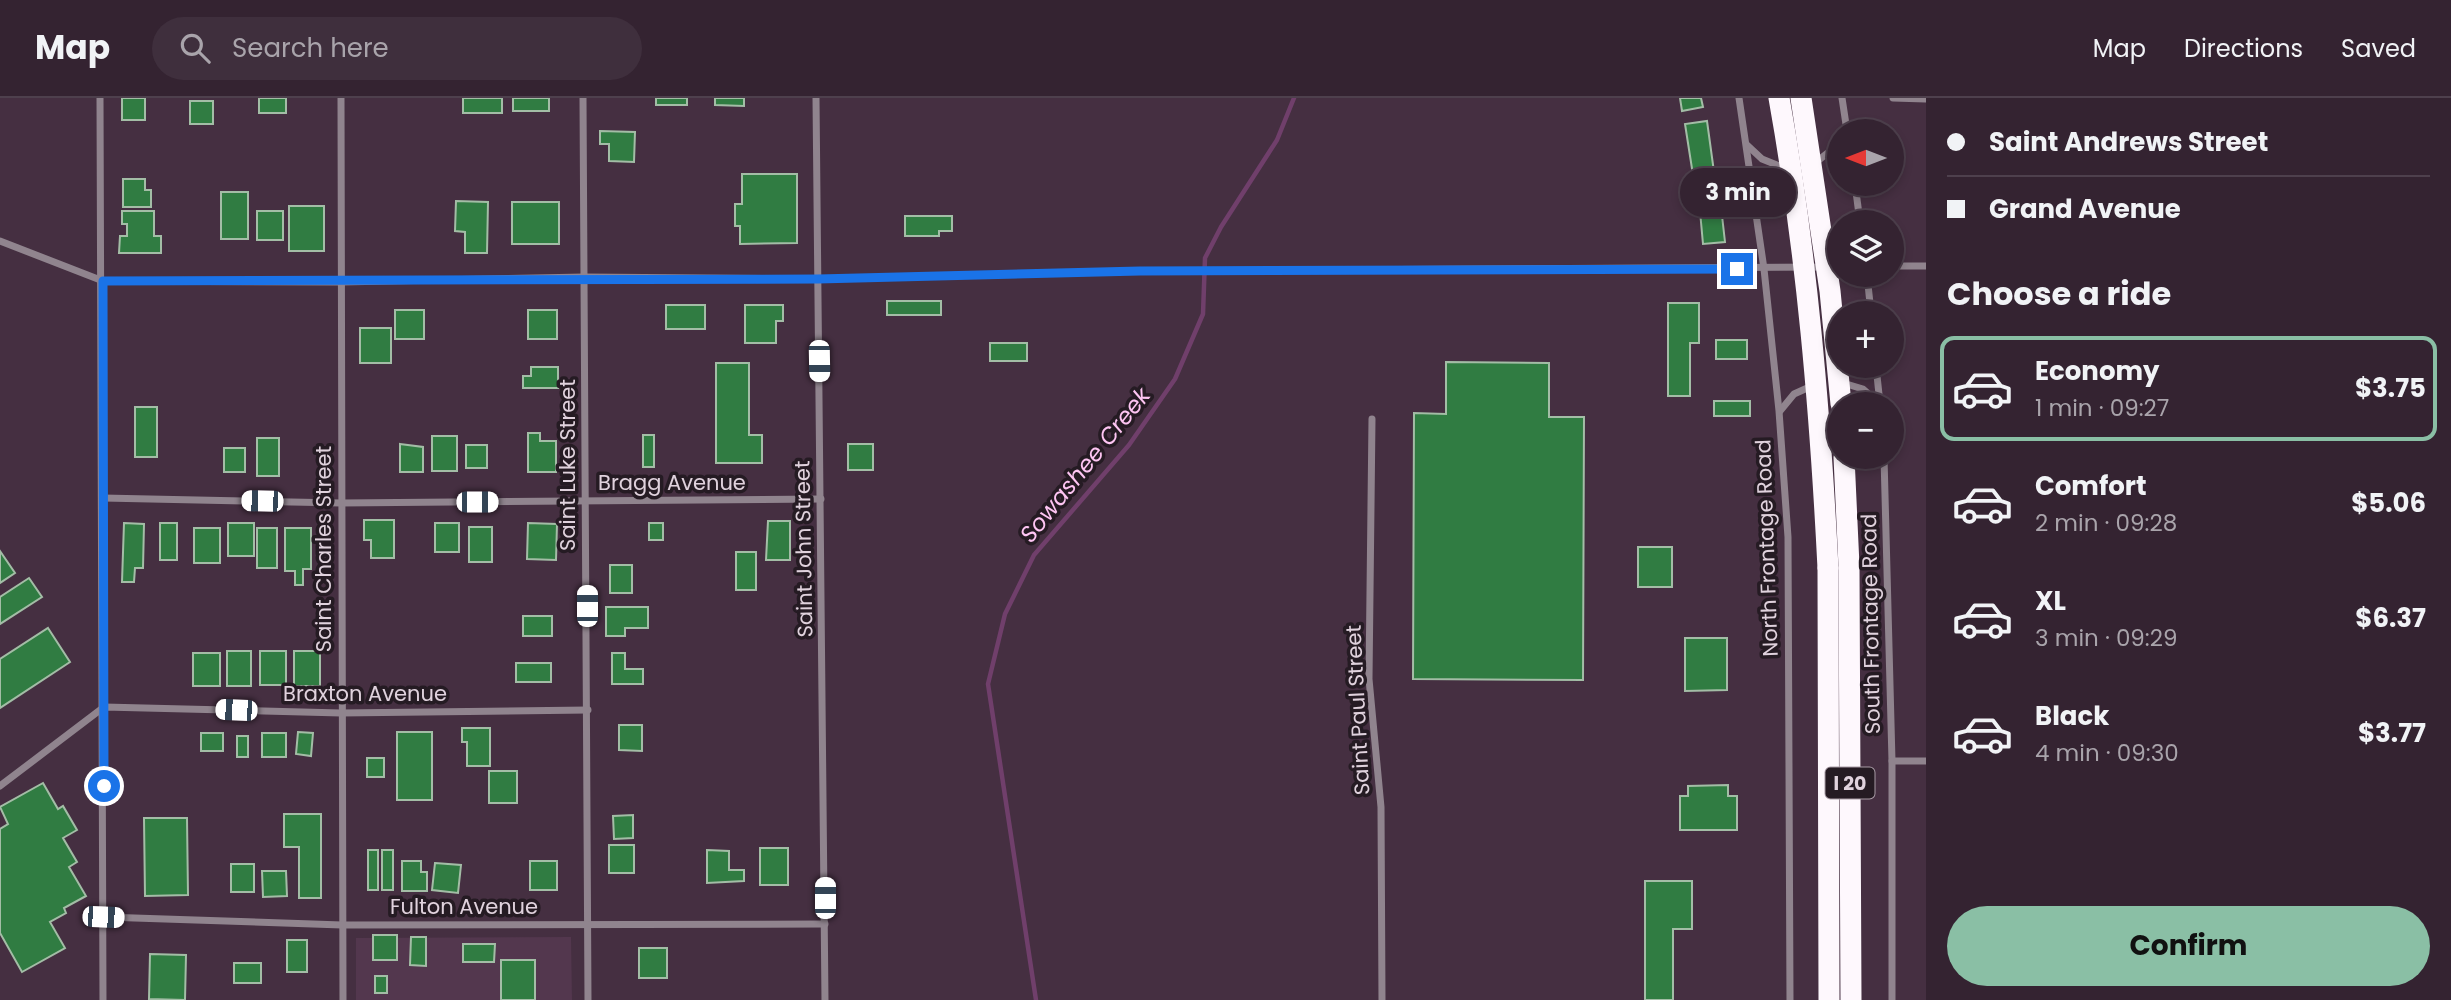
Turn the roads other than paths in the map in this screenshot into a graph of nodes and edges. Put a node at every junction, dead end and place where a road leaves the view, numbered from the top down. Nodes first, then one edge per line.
1 (100, 98) edge
2 (341, 98) edge
3 (583, 98) edge
4 (816, 98) edge
5 (1739, 98) edge
6 (1779, 98) edge
7 (1801, 98) edge
8 (1842, 98) edge
9 (1893, 98) edge
10 (1926, 99) edge
11 (1845, 119) edge
12 (1746, 144) junction
13 (1827, 153) edge
14 (0, 241) edge
15 (1904, 266) edge
16 (1926, 266) edge
17 (1827, 267) edge
18 (1764, 269) junction
19 (584, 277) junction
20 (818, 279) junction
21 (103, 281) junction
22 (341, 282) junction
23 (1840, 392) edge
24 (1863, 392) edge
25 (1779, 411) junction
26 (1372, 419) dead end
27 (1843, 469) edge
28 (1884, 469) edge
29 (103, 498) junction
30 (821, 499) junction
31 (586, 501) junction
32 (341, 503) junction
33 (1838, 567) junction
34 (104, 707) junction
35 (588, 710) junction
36 (341, 713) junction
37 (1892, 761) junction
38 (1926, 761) edge
39 (0, 786) edge
40 (103, 917) junction
41 (825, 924) junction
42 (342, 925) junction
43 (589, 925) junction
44 (103, 1000) edge
45 (343, 1000) edge
46 (588, 1000) edge
47 (825, 1000) edge
48 (1382, 1000) edge
49 (1790, 1000) edge
50 (1829, 1000) edge
51 (1851, 1000) edge
52 (1892, 1000) edge

1 - 21 street
2 - 22 street, Saint Charles Street
3 - 19 street, Saint Luke Street
4 - 20 street, Saint John Street
5 - 12 street, North Frontage Road
6 - 33 highway, I 20, bridge
7 - 23 highway, bridge
8 - 11 street
9 - 10 street
12 - 13 street
12 - 18 street, North Frontage Road
14 - 21 street
15 - 16 street
17 - 18 street
18 - 20 street
18 - 25 street, North Frontage Road
19 - 20 street
19 - 22 street
19 - 31 street, Saint Luke Street
20 - 30 street, Saint John Street
21 - 22 street
21 - 29 street
22 - 32 street, Saint Charles Street
24 - 25 street
25 - 49 street, North Frontage Road
26 - 48 street, Saint Paul Street
27 - 33 highway, I 20
28 - 37 street, South Frontage Road
29 - 32 street, Bragg Avenue
29 - 34 street
30 - 31 street, Bragg Avenue
30 - 41 street, Saint John Street
31 - 32 street, Bragg Avenue
31 - 35 street, Saint Luke Street
32 - 36 street, Saint Charles Street
33 - 50 highway, I 20
33 - 51 highway, I 20
34 - 36 street, Braxton Avenue
34 - 39 street
34 - 40 street
35 - 36 street, Braxton Avenue
35 - 43 street, Saint Luke Street
36 - 42 street, Saint Charles Street
37 - 38 street
37 - 52 street, South Frontage Road
40 - 42 street, Fulton Avenue
40 - 44 street
41 - 43 street, Fulton Avenue
41 - 47 street, Saint John Street
42 - 43 street, Fulton Avenue
42 - 45 street, Saint Charles Street
43 - 46 street, Saint Luke Street

